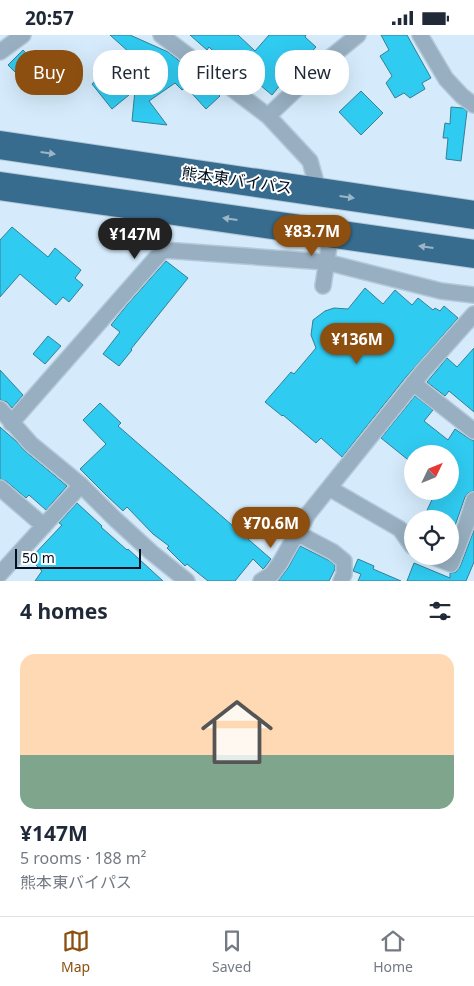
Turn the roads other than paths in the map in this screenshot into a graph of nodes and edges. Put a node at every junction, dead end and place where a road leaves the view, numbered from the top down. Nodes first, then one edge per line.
1 (23, 35) edge
2 (163, 35) edge
3 (358, 35) edge
4 (420, 35) edge
5 (180, 41) edge
6 (0, 51) edge
7 (474, 105) edge
8 (268, 117) junction
9 (0, 145) edge
10 (0, 186) edge
11 (319, 193) junction
12 (474, 215) edge
13 (331, 233) junction
14 (474, 254) edge
15 (326, 262) junction
16 (323, 286) dead end
17 (474, 295) edge
18 (474, 314) edge
19 (413, 383) junction
20 (0, 409) edge
21 (11, 423) junction
22 (474, 431) edge
23 (81, 485) junction
24 (0, 488) edge
25 (329, 489) junction
26 (474, 500) edge
27 (44, 526) junction
28 (297, 533) junction
29 (404, 535) edge
30 (459, 542) edge
31 (0, 573) edge
32 (13, 581) edge
33 (187, 581) edge
34 (261, 581) edge
35 (341, 581) edge

1 - 6 street
2 - 5 street
3 - 8 street
4 - 7 street
5 - 8 street
8 - 11 street
9 -> 11 highway, 熊本東バイパス
13 -> 10 highway
11 -> 12 highway, 熊本東バイパス
14 -> 13 highway
13 - 15 street
15 - 16 street
15 - 17 street
15 - 21 street
18 - 19 street
19 - 22 street
19 - 25 street
20 - 21 street
21 - 23 street
23 - 27 street
23 - 33 street
24 - 27 street
25 - 28 street
25 - 29 street
26 - 30 street
27 - 31 street
28 - 34 street
28 - 35 street
31 - 32 street

